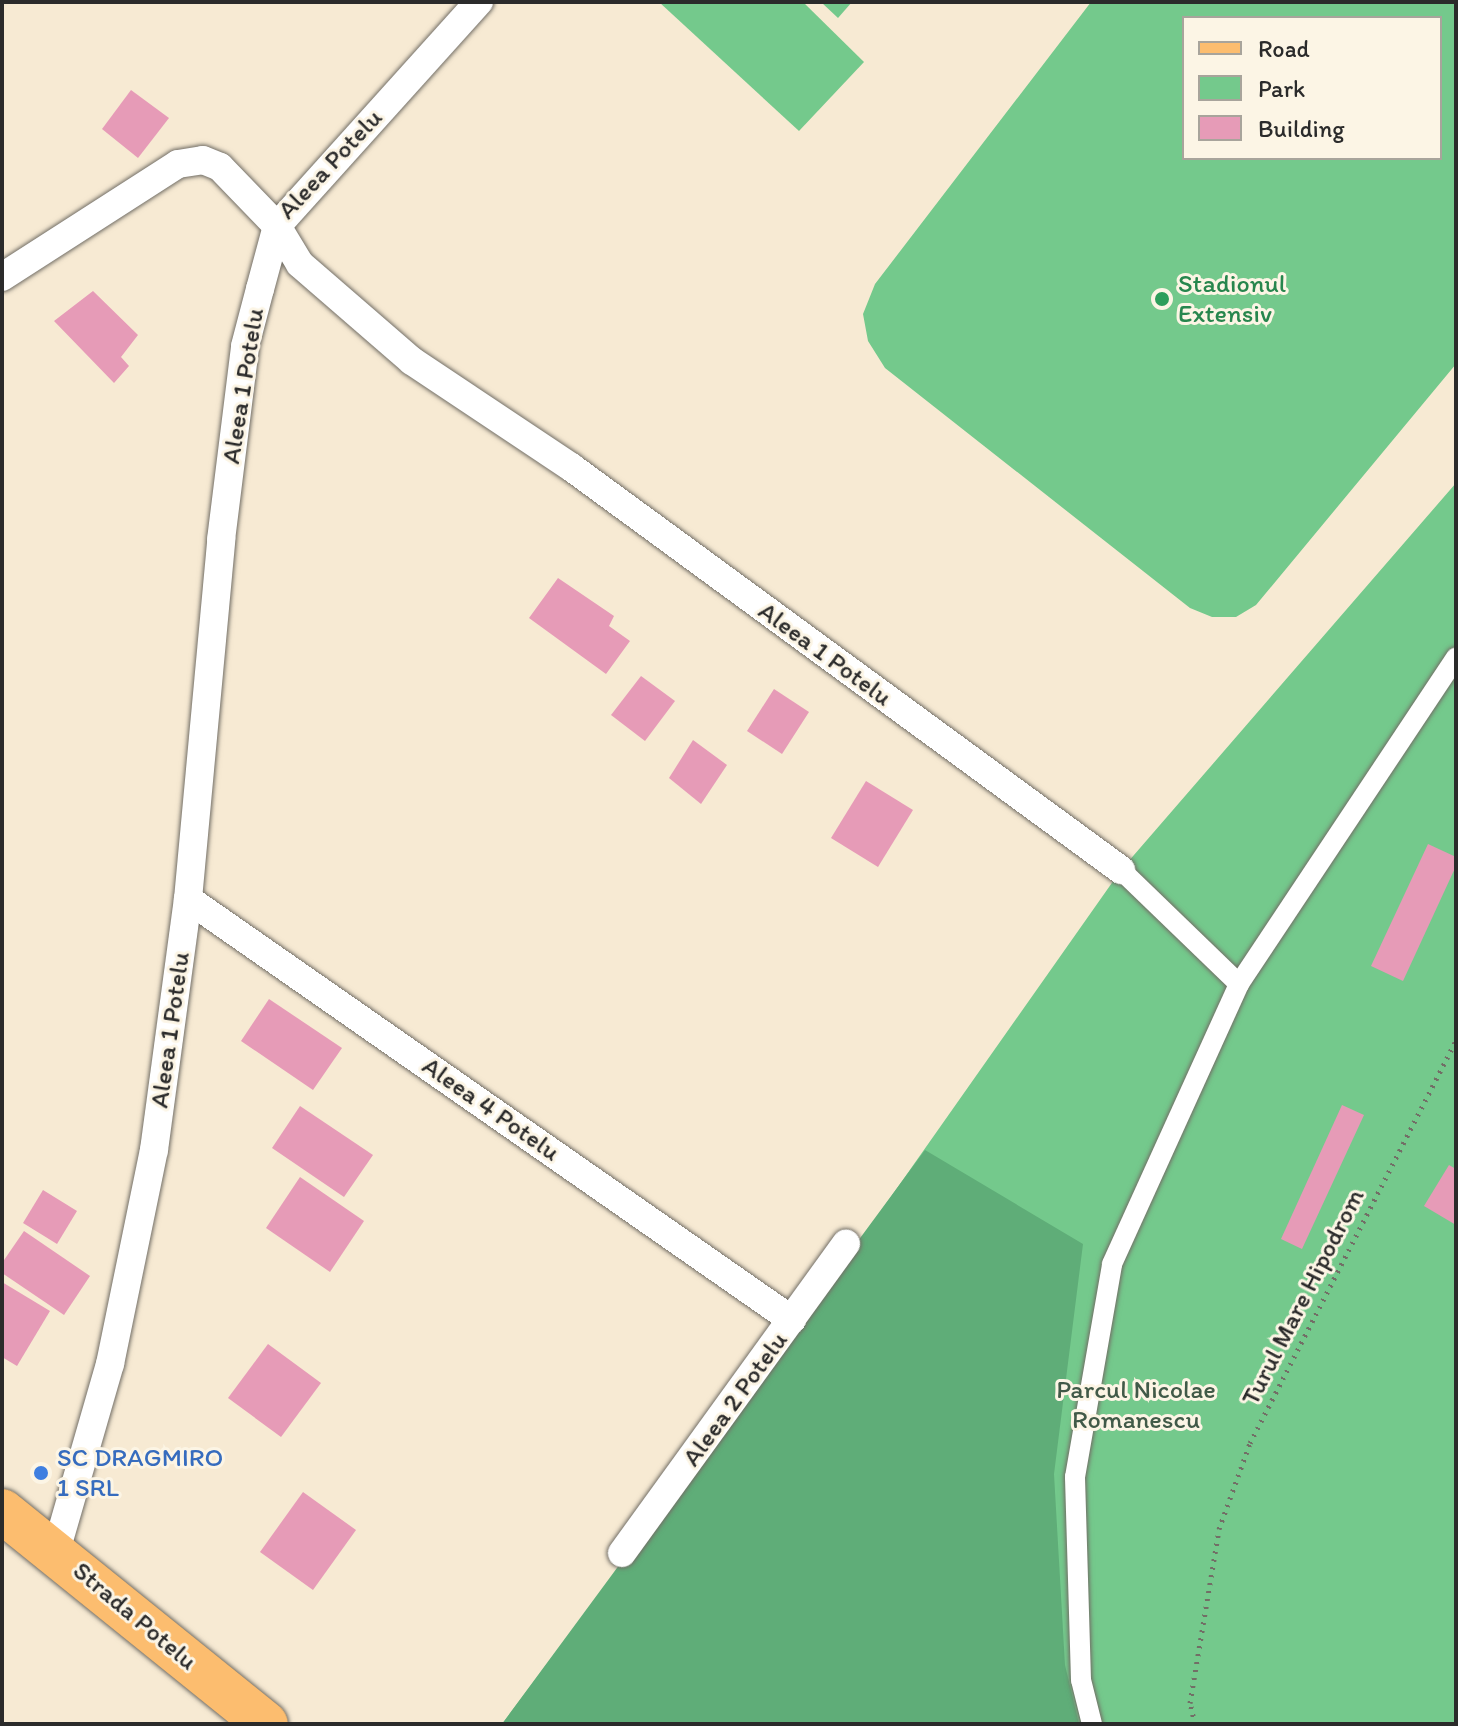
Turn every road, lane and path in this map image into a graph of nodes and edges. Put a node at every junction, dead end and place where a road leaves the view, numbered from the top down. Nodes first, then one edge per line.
1 (479, 2) edge
2 (277, 226) junction
3 (2, 277) edge
4 (1456, 658) edge
5 (1121, 870) joint
6 (188, 899) junction
7 (1239, 984) junction
8 (1456, 1040) edge
9 (846, 1244) dead end
10 (792, 1320) junction
11 (2, 1511) edge
12 (56, 1551) junction
13 (622, 1553) dead end
14 (266, 1724) edge
15 (1092, 1724) edge
16 (1195, 1724) edge

1 - 2 street, Aleea Potelu
2 - 3 street, Aleea Potelu
2 - 5 street, Aleea 1 Potelu
2 - 6 street, Aleea 1 Potelu
4 - 7 street
5 - 7 street
6 - 10 street, Aleea 4 Potelu
6 - 12 street, Aleea 1 Potelu
7 - 15 street
8 - 16 path, Turul Mare Hipodrom
9 - 10 street, Aleea 2 Potelu
10 - 13 street, Aleea 2 Potelu
11 - 12 main road, Strada Potelu
12 - 14 main road, Strada Potelu

